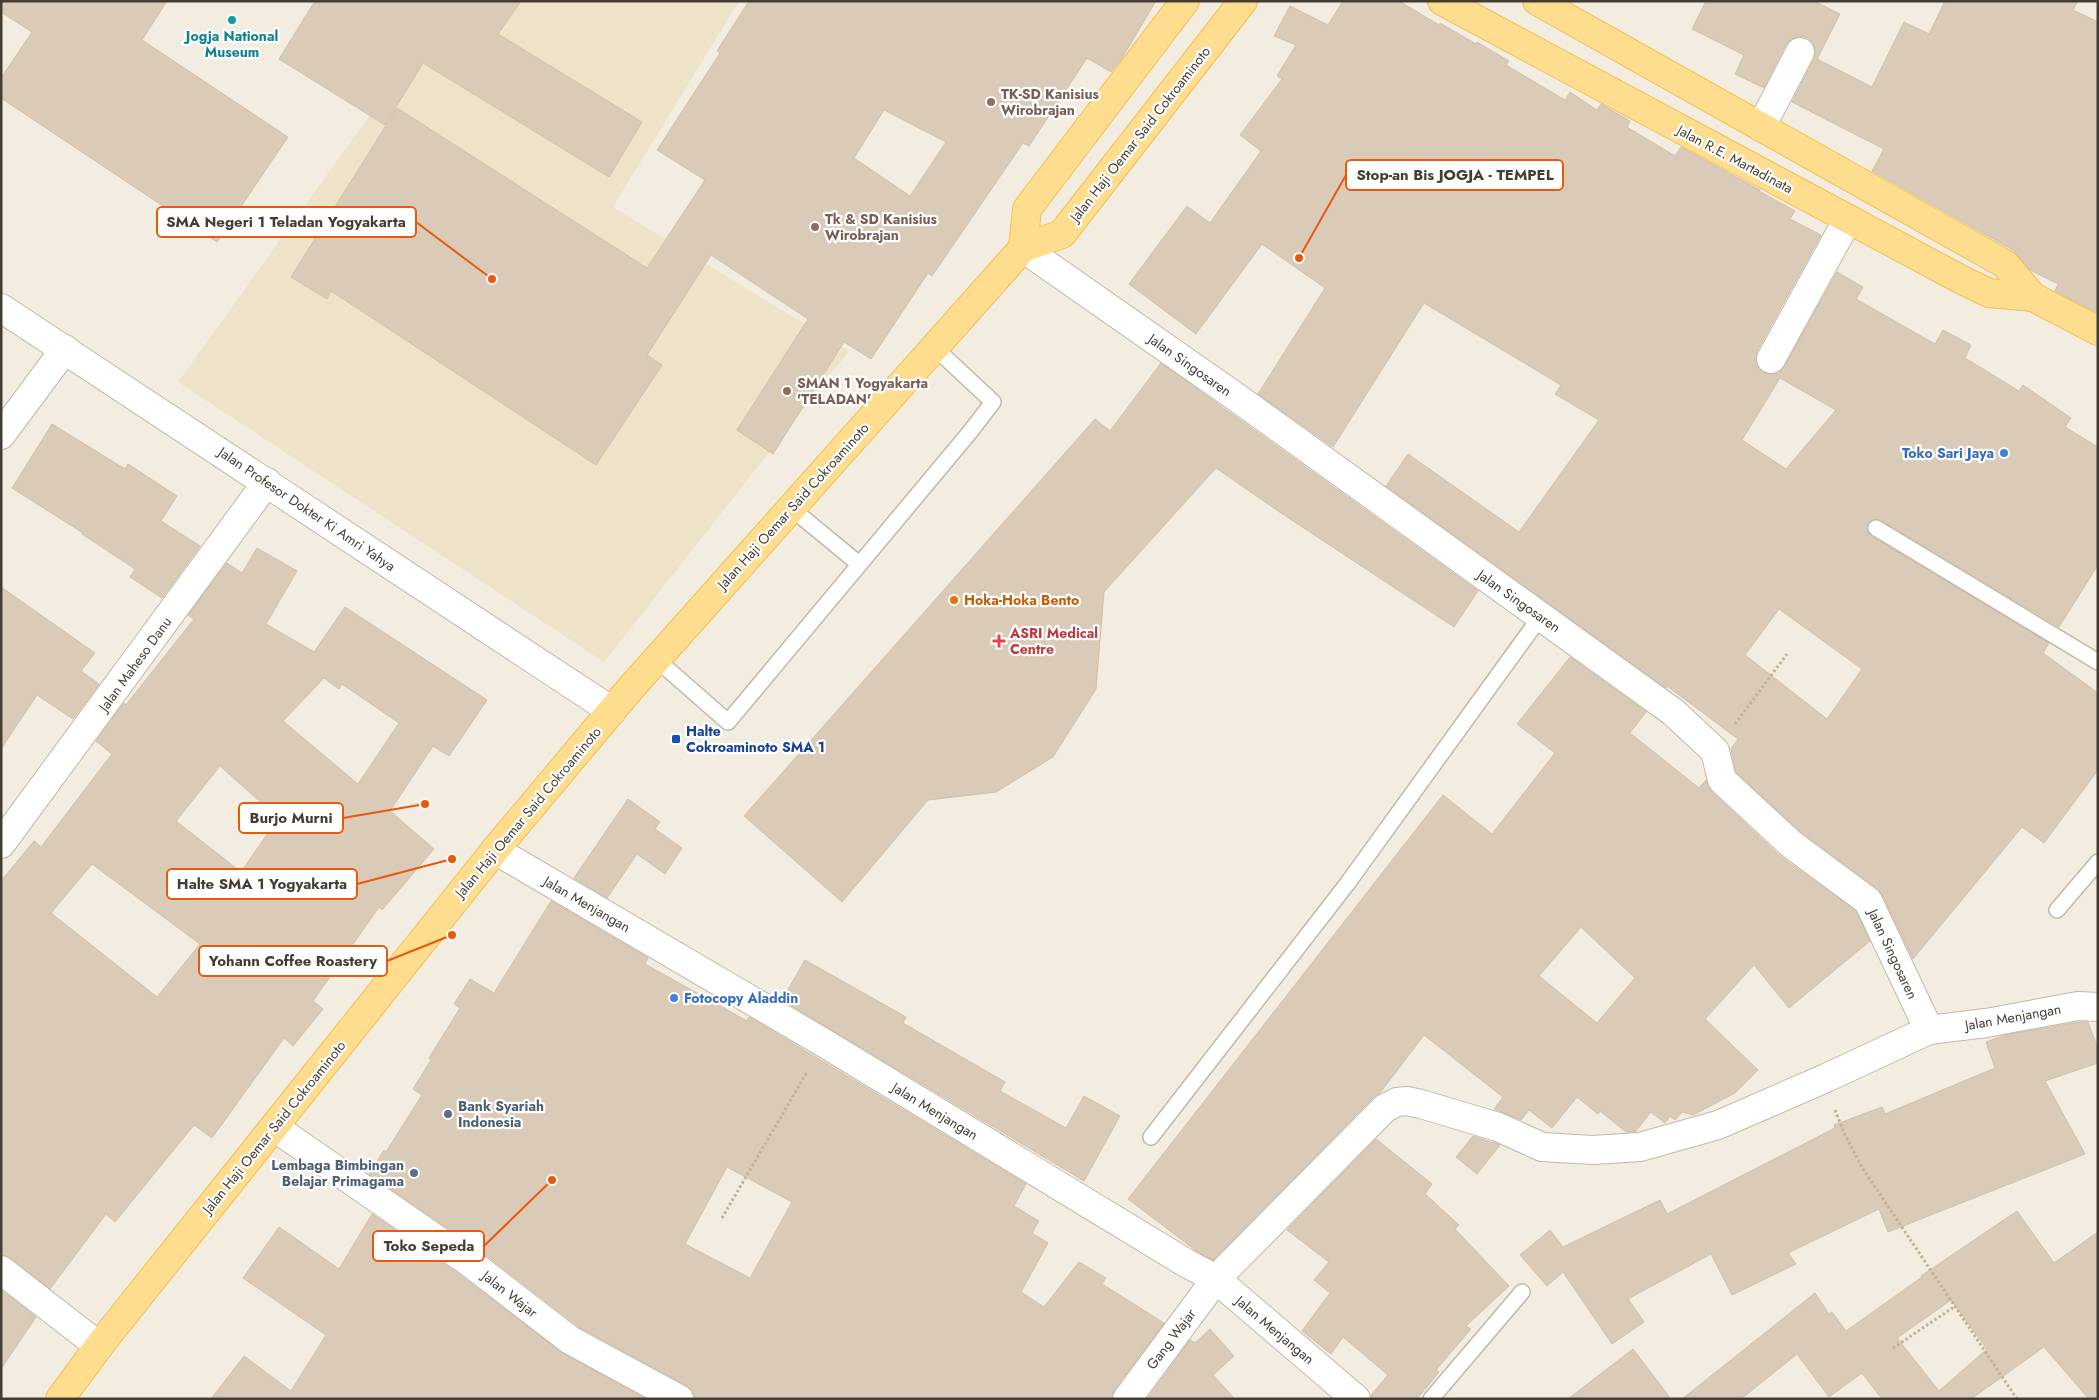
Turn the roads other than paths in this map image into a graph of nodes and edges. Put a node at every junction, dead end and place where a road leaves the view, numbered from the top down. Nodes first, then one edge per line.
1 (1186, 1) edge
2 (1243, 1) edge
3 (1442, 1) edge
4 (1537, 1) edge
5 (1800, 52) dead end
6 (1761, 127) junction
7 (1848, 219) junction
8 (1023, 248) junction
9 (2033, 297) junction
10 (1, 308) edge
11 (2096, 326) edge
12 (934, 347) junction
13 (65, 349) junction
14 (1771, 359) dead end
15 (1, 435) edge
16 (266, 482) junction
17 (791, 508) junction
18 (1876, 528) dead end
19 (859, 564) junction
20 (1541, 616) junction
21 (656, 659) junction
22 (2098, 662) edge
23 (612, 711) junction
24 (1, 844) edge
25 (495, 850) junction
26 (2098, 862) edge
27 (2057, 910) dead end
28 (2098, 1007) edge
29 (1929, 1030) junction
30 (1826, 1078) joint
31 (274, 1127) junction
32 (1151, 1136) dead end
33 (1, 1270) edge
34 (1216, 1280) junction
35 (1522, 1292) dead end
36 (99, 1346) junction
37 (60, 1399) edge
38 (679, 1399) edge
39 (1127, 1399) edge
40 (1356, 1399) edge
41 (1430, 1399) edge

1 - 8 main road
2 - 8 main road, Jalan Haji Oemar Said Cokroaminoto
3 - 7 main road, Jalan R.E. Martadinata
4 - 6 main road, Jalan R.E. Martadinata
5 - 6 street
6 - 9 main road, Jalan R.E. Martadinata
7 - 9 main road, Jalan R.E. Martadinata
7 - 14 street
8 - 12 main road, Jalan Haji Oemar Said Cokroaminoto
8 - 20 street, Jalan Singosaren
9 - 11 main road, Jalan R.E. Martadinata
10 - 13 street, Jalan Profesor Dokter Ki Amri Yahya
12 - 17 main road, Jalan Haji Oemar Said Cokroaminoto
12 - 19 lane
13 - 15 street
13 - 16 street, Jalan Profesor Dokter Ki Amri Yahya
16 - 23 street, Jalan Profesor Dokter Ki Amri Yahya
16 - 24 street, Jalan Maheso Danu
17 - 19 lane
17 - 21 main road, Jalan Haji Oemar Said Cokroaminoto
18 - 22 lane
19 - 21 lane
20 - 29 street, Jalan Singosaren
20 - 32 lane
21 - 23 main road, Jalan Haji Oemar Said Cokroaminoto
23 - 25 main road, Jalan Haji Oemar Said Cokroaminoto
25 - 31 main road, Jalan Haji Oemar Said Cokroaminoto
25 - 34 street, Jalan Menjangan
26 - 27 lane
28 - 29 street, Jalan Menjangan
29 - 30 street, Jalan Menjangan
30 - 34 street, Gang Wajar
31 - 36 main road, Jalan Haji Oemar Said Cokroaminoto
31 - 38 street, Jalan Wajar
33 - 36 street
34 - 39 street, Gang Wajar
34 - 40 street, Jalan Menjangan
35 - 41 lane
36 - 37 main road, Jalan Haji Oemar Said Cokroaminoto

